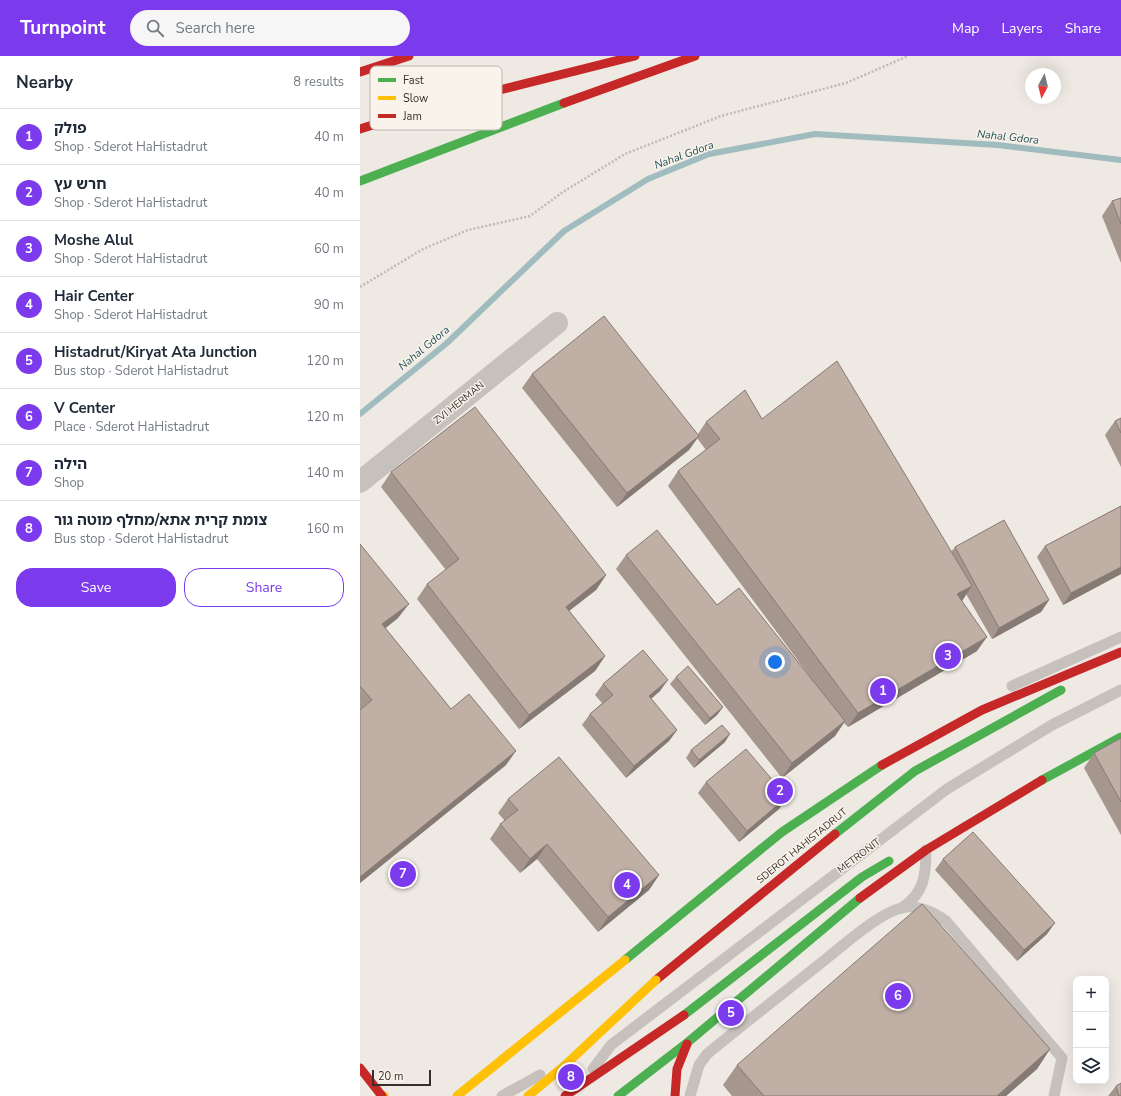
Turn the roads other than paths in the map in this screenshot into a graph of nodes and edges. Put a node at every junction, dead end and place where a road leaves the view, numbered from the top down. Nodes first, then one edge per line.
1 (409, 56) edge
2 (635, 56) edge
3 (694, 56) edge
4 (378, 66) edge
5 (370, 69) edge
6 (360, 72) edge
7 (502, 89) edge
8 (370, 126) edge
9 (502, 127) edge
10 (360, 129) edge
11 (494, 130) edge
12 (360, 181) edge
13 (557, 323) dead end
14 (360, 482) edge
15 (1121, 637) edge
16 (1121, 652) edge
17 (1121, 657) edge
18 (1080, 680) dead end
19 (1066, 687) dead end
20 (1121, 690) edge
21 (1121, 737) edge
22 (926, 850) junction
23 (896, 857) dead end
24 (902, 908) junction
25 (657, 932) junction
26 (688, 1042) junction
27 (611, 1045) junction
28 (360, 1068) edge
29 (382, 1095) edge
30 (457, 1096) edge
31 (502, 1096) edge
32 (528, 1096) edge
33 (565, 1096) edge
34 (571, 1096) edge
35 (618, 1096) edge
36 (675, 1096) edge
37 (690, 1096) edge
38 (1054, 1096) edge

1 - 4 main road
2 - 7 main road
3 - 9 main road
5 - 6 main road
8 - 10 main road
11 - 12 main road
13 - 14 street, ZVI HERMAN
15 - 25 lane
16 - 25 main road
17 - 18 main road
19 - 32 main road, SDEROT HAHISTADRUT, bridge
20 - 27 lane, METRONIT
21 - 22 main road
22 - 24 lane
22 - 26 main road
23 - 33 main road, bridge
24 - 37 lane
24 - 38 lane
25 - 30 main road
26 - 35 main road
26 - 36 main road
27 - 31 lane, METRONIT
27 - 34 lane, METRONIT
28 - 29 main road

